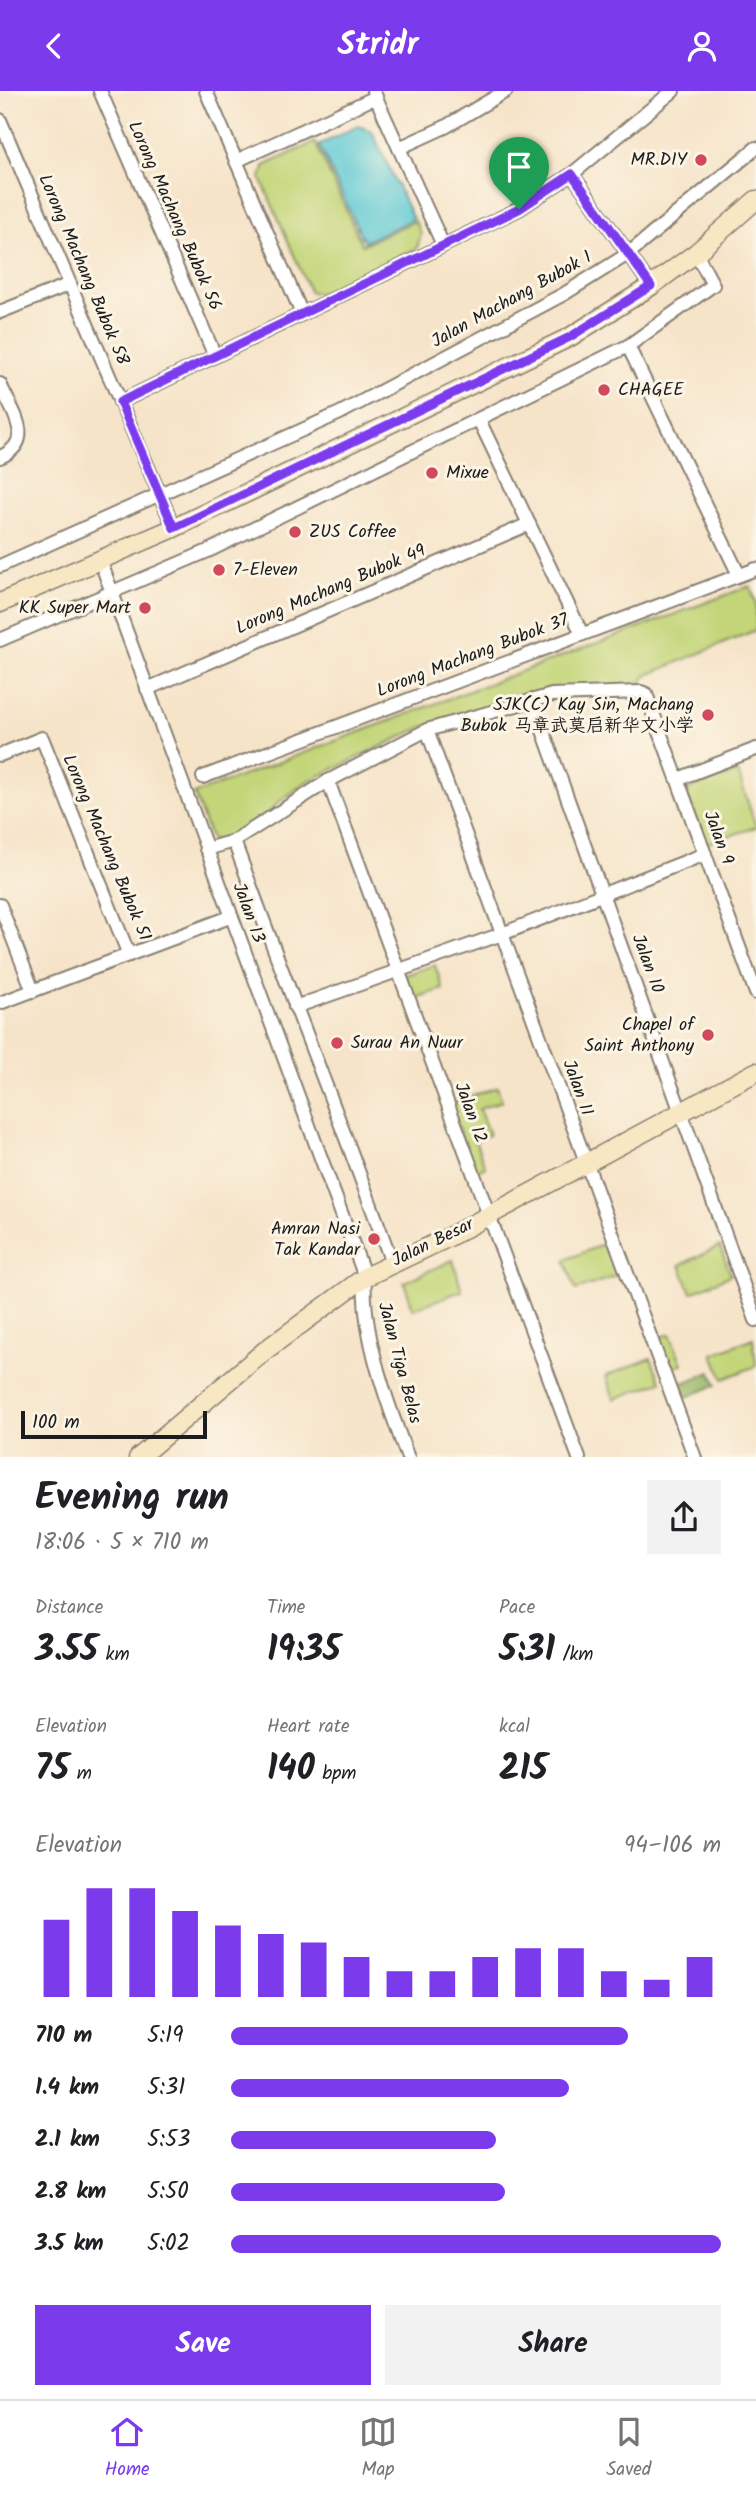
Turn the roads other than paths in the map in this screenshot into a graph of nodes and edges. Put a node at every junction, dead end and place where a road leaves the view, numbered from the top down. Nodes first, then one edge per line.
1 (100, 91) edge
2 (206, 91) edge
3 (506, 91) edge
4 (673, 91) edge
5 (374, 94) edge
6 (486, 97) edge
7 (0, 120) edge
8 (399, 148) junction
9 (756, 148) edge
10 (236, 161) junction
11 (572, 174) junction
12 (756, 200) edge
13 (443, 245) junction
14 (696, 253) junction
15 (628, 254) junction
16 (70, 284) junction
17 (651, 286) junction
18 (0, 313) edge
19 (302, 314) junction
20 (628, 346) junction
21 (215, 356) junction
22 (0, 384) edge
23 (120, 402) junction
24 (479, 420) junction
25 (0, 457) edge
26 (160, 495) junction
27 (170, 519) junction
28 (529, 524) junction
29 (100, 560) junction
30 (0, 566) edge
31 (756, 569) edge
32 (739, 575) junction
33 (111, 592) junction
34 (0, 603) edge
35 (582, 634) junction
36 (0, 640) edge
37 (147, 689) junction
38 (532, 700) junction
39 (427, 730) junction
40 (756, 749) edge
41 (0, 755) edge
42 (203, 777) dead end
43 (678, 779) junction
44 (328, 781) junction
45 (234, 841) junction
46 (206, 849) junction
47 (705, 854) junction
48 (603, 895) junction
49 (0, 905) edge
50 (230, 917) junction
51 (502, 934) junction
52 (129, 955) junction
53 (398, 970) junction
54 (33, 991) junction
55 (756, 993) edge
56 (0, 1003) edge
57 (295, 1007) junction
58 (756, 1072) edge
59 (681, 1110) junction
60 (586, 1163) junction
61 (489, 1216) junction
62 (392, 1263) junction
63 (365, 1277) junction
64 (756, 1320) edge
65 (139, 1457) edge
66 (408, 1457) edge
67 (579, 1457) edge
68 (695, 1457) edge

1 - 21 street, Lorong Machang Bubok 56
2 - 10 street
3 - 6 street
4 - 11 street
5 - 8 street
5 - 10 street
6 - 8 street
7 - 16 street, Lorong Machang Bubok 58
8 - 13 street
9 - 15 street, Jalan Machang Bubok 1
10 - 19 street
11 - 13 street
11 - 15 street
12 - 14 main road
13 - 19 street
14 - 17 main road
14 - 20 street
15 - 17 street
15 - 26 street, Jalan Machang Bubok 1
16 - 18 street
16 - 23 street, Lorong Machang Bubok 58
17 - 27 main road
19 - 21 street
20 - 24 street
20 - 32 street
21 - 23 street
22 - 25 street
23 - 26 street, Lorong Machang Bubok 58
24 - 28 street
24 - 33 street
26 - 27 street, Lorong Machang Bubok 58
26 - 30 street, Jalan Machang Bubok 1
27 - 29 main road
28 - 35 street
28 - 37 street, Lorong Machang Bubok 49
29 - 33 street, Jalan 13
29 - 34 main road
31 - 32 street, Lorong Machang Bubok 37
32 - 35 street, Lorong Machang Bubok 37
33 - 36 street
33 - 37 street, Jalan 13
35 - 42 street, Lorong Machang Bubok 37
37 - 46 street, Jalan 13
38 - 39 street
38 - 43 street, Jalan 9
38 - 48 street, Jalan 10
39 - 44 street
39 - 51 street, Jalan 11
40 - 43 street
41 - 52 street, Lorong Machang Bubok 51
43 - 47 street, Jalan 9
44 - 45 street
44 - 53 street, Jalan 12
45 - 46 street
45 - 57 street
46 - 50 street, Jalan 13
47 - 48 street
47 - 55 street, Jalan 9
48 - 51 street
48 - 59 street, Jalan 10
49 - 54 street
50 - 52 street, Lorong Machang Bubok 51
50 - 63 street, Jalan 13
51 - 53 street
51 - 60 street, Jalan 11
52 - 54 street
53 - 57 street
53 - 61 street, Jalan 12
54 - 56 street
57 - 62 street
58 - 59 main road, Jalan Besar
59 - 60 main road, Jalan Besar
59 - 64 street, Jalan 10
60 - 61 main road, Jalan Besar
60 - 68 street, Jalan 11
61 - 62 main road, Jalan Besar
61 - 67 street, Jalan 12
62 - 63 main road, Jalan Besar
63 - 65 main road, Jalan Besar
63 - 66 street, Jalan Tiga Belas

